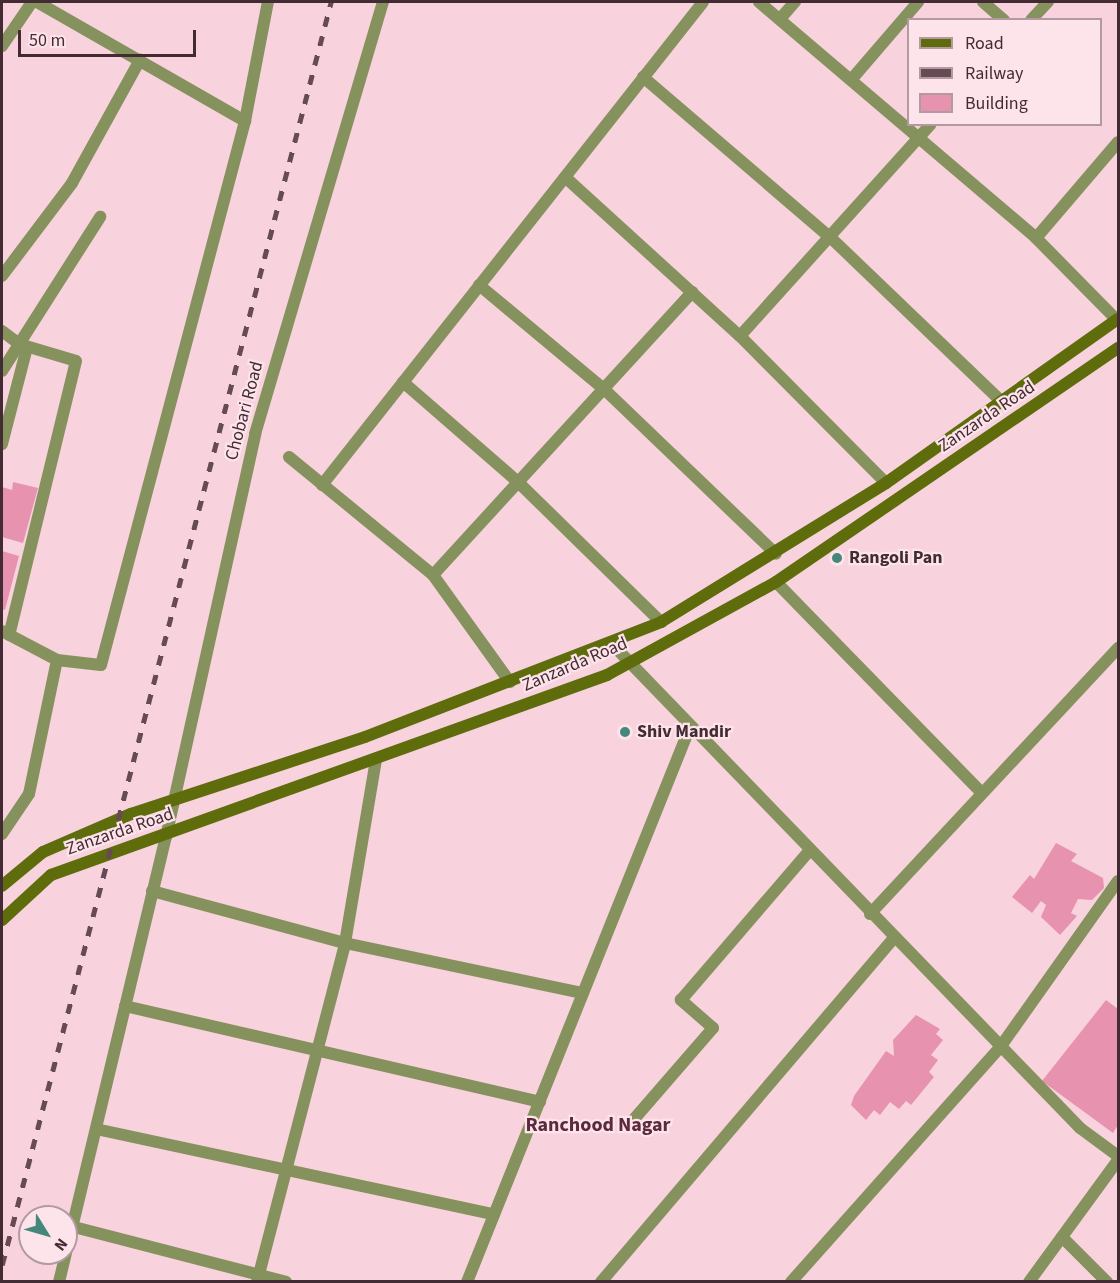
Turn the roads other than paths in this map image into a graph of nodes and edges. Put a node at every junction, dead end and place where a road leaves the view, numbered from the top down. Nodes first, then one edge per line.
1 (32, 2) edge
2 (37, 2) edge
3 (268, 2) edge
4 (383, 2) edge
5 (703, 2) edge
6 (759, 2) edge
7 (795, 2) edge
8 (918, 2) edge
9 (983, 2) edge
10 (1048, 2) edge
11 (1002, 18) edge
12 (1033, 18) edge
13 (780, 19) junction
14 (2, 46) edge
15 (140, 60) junction
16 (644, 77) junction
17 (851, 80) junction
18 (245, 121) junction
19 (929, 126) edge
20 (919, 138) junction
21 (1119, 142) edge
22 (565, 177) junction
23 (100, 217) dead end
24 (830, 237) junction
25 (1036, 238) junction
26 (2, 276) edge
27 (479, 285) junction
28 (692, 292) junction
29 (1118, 319) edge
30 (2, 331) edge
31 (740, 336) junction
32 (23, 345) junction
33 (1119, 348) edge
34 (2, 372) edge
35 (403, 382) junction
36 (604, 389) junction
37 (1000, 400) junction
38 (2, 444) edge
39 (289, 456) dead end
40 (518, 482) junction
41 (886, 483) junction
42 (322, 485) junction
43 (776, 554) junction
44 (433, 575) junction
45 (776, 582) junction
46 (661, 622) junction
47 (5, 633) edge
48 (612, 645) junction
49 (1119, 648) edge
50 (57, 660) junction
51 (630, 663) junction
52 (510, 682) junction
53 (690, 728) junction
54 (376, 759) junction
55 (981, 792) junction
56 (177, 798) junction
57 (2, 834) edge
58 (166, 837) junction
59 (810, 850) junction
60 (1119, 881) edge
61 (2, 886) edge
62 (152, 891) junction
63 (870, 914) junction
64 (2, 920) edge
65 (895, 937) junction
66 (345, 943) junction
67 (583, 993) junction
68 (125, 1006) junction
69 (1001, 1046) junction
70 (317, 1050) junction
71 (540, 1102) junction
72 (635, 1118) dead end
73 (96, 1129) junction
74 (1119, 1158) edge
75 (287, 1166) junction
76 (78, 1209) edge
77 (494, 1214) junction
78 (78, 1228) edge
79 (1062, 1238) junction
80 (63, 1265) edge
81 (258, 1278) edge
82 (59, 1281) edge
83 (286, 1281) edge
84 (467, 1281) edge
85 (601, 1281) edge
86 (791, 1281) edge
87 (1029, 1281) edge
88 (1107, 1281) edge

1 - 14 street
2 - 15 street
3 - 18 street
4 - 56 street, Chobari Road
5 - 16 street
6 - 13 street
7 - 13 street
8 - 17 street
9 - 11 street
10 - 12 street
13 - 17 street
15 - 18 street
15 - 26 street
16 - 22 street
16 - 24 street
17 - 20 street
18 - 50 street
19 - 20 street
20 - 24 street
20 - 25 street
21 - 25 street
22 - 27 street
22 - 28 street
23 - 32 street
24 - 31 street
24 - 37 street
25 - 29 street
27 - 35 street
27 - 36 street
28 - 31 street
28 - 36 street
29 - 37 main road
30 - 32 street
31 - 41 street
32 - 34 street
32 - 38 street
32 - 47 street
33 - 45 main road, Zanzarda Road
35 - 40 street
35 - 42 street
36 - 40 street
36 - 43 street
37 - 41 main road
39 - 42 street
40 - 44 street
40 - 46 street
41 - 43 main road
42 - 44 street
43 - 46 main road
44 - 52 street
45 - 51 main road, Zanzarda Road
45 - 55 street
46 - 48 main road
47 - 50 street
48 - 51 street
48 - 52 main road
49 - 55 street
50 - 57 street
51 - 53 street
51 - 54 main road, Zanzarda Road
52 - 56 main road
53 - 59 street
53 - 67 street
54 - 58 main road, Zanzarda Road
54 - 66 street
55 - 63 street
56 - 58 street, Chobari Road
56 - 61 main road
58 - 62 street, Chobari Road
58 - 64 main road, Zanzarda Road
59 - 63 street
59 - 72 street
60 - 69 street
62 - 66 street
62 - 68 street, Chobari Road
63 - 65 street
65 - 69 street
65 - 85 street
66 - 67 street
66 - 70 street
67 - 71 street
68 - 70 street
68 - 73 street, Chobari Road
69 - 74 street
69 - 86 street
70 - 71 street
70 - 75 street
71 - 77 street
73 - 75 street
73 - 76 street, Chobari Road
74 - 79 street
75 - 77 street
75 - 81 street
77 - 84 street
78 - 81 street
79 - 87 street
79 - 88 street
80 - 82 street, Chobari Road
81 - 83 street

